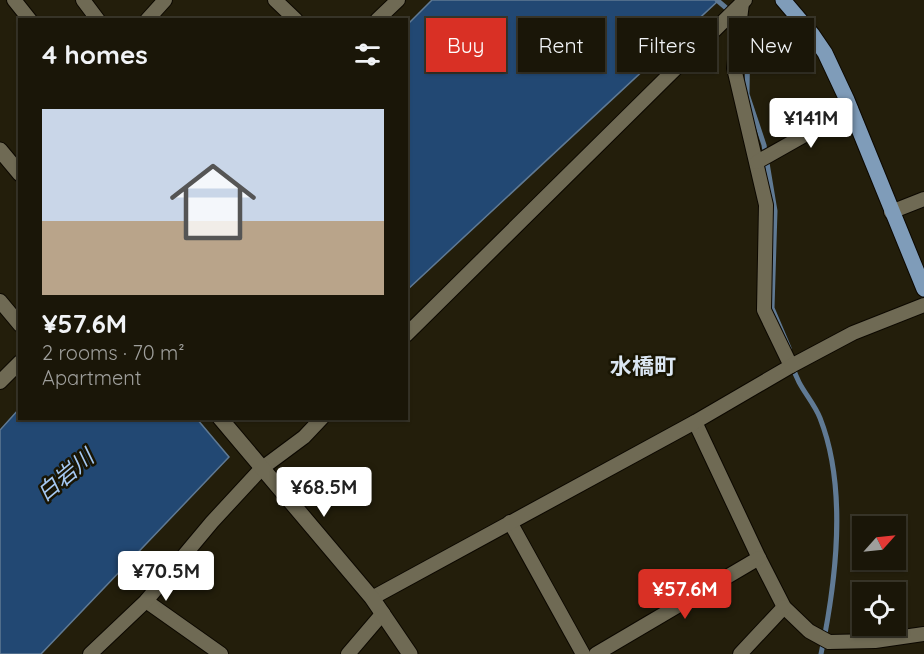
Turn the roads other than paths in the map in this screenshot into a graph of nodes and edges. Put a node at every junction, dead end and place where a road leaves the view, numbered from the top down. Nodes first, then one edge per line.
1 (14, 0) edge
2 (82, 0) edge
3 (165, 0) edge
4 (275, 0) edge
5 (398, 0) edge
6 (783, 0) edge
7 (743, 2) edge
8 (28, 18) edge
9 (96, 18) edge
10 (149, 18) edge
11 (294, 18) edge
12 (379, 18) edge
13 (851, 109) junction
14 (0, 150) edge
15 (757, 162) junction
16 (18, 172) edge
17 (924, 200) edge
18 (891, 212) junction
19 (924, 289) edge
20 (0, 301) edge
21 (924, 305) edge
22 (18, 323) edge
23 (408, 332) edge
24 (10, 364) edge
25 (791, 366) junction
26 (0, 382) edge
27 (222, 420) edge
28 (320, 420) edge
29 (695, 422) junction
30 (257, 464) junction
31 (510, 522) junction
32 (759, 558) junction
33 (372, 598) junction
34 (146, 601) junction
35 (784, 607) junction
36 (383, 613) junction
37 (924, 634) edge
38 (90, 654) edge
39 (221, 654) edge
40 (348, 654) edge
41 (410, 654) edge
42 (583, 654) edge
43 (596, 654) edge
44 (740, 654) edge

1 - 8 street
2 - 9 street
3 - 10 street
4 - 11 street
5 - 12 street
6 - 13 main road
7 - 15 street
7 - 23 street
13 - 15 street
13 - 18 main road
14 - 16 main road
15 - 25 street
17 - 18 street
18 - 19 main road
20 - 22 street
21 - 25 street
24 - 26 street
25 - 29 street
27 - 30 main road
28 - 30 street
29 - 31 street
29 - 32 street
30 - 33 main road
30 - 34 street
31 - 33 street
31 - 42 street
32 - 35 street
32 - 43 street
33 - 36 main road
34 - 38 street
34 - 39 street
35 - 37 street
35 - 44 street
36 - 40 street
36 - 41 main road

